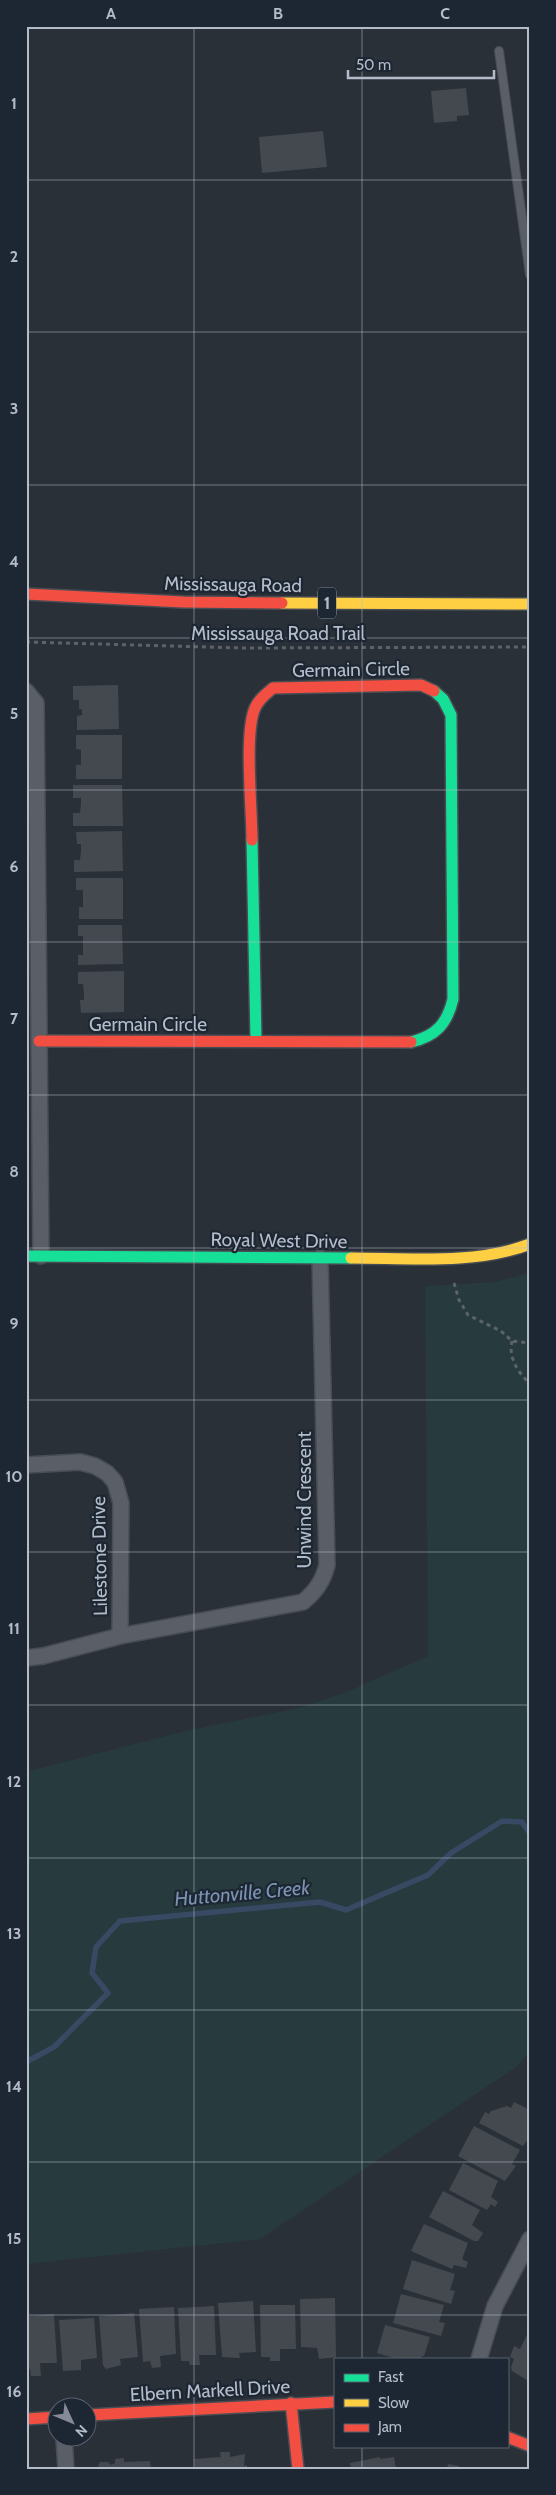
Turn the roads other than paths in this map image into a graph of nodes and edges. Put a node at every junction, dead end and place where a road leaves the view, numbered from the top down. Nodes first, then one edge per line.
1 (499, 51) dead end
2 (530, 276) edge
3 (26, 594) edge
4 (530, 604) edge
5 (26, 692) edge
6 (39, 1041) junction
7 (256, 1041) junction
8 (530, 1244) edge
9 (34, 1256) edge
10 (320, 1258) junction
11 (26, 1465) edge
12 (120, 1636) junction
13 (26, 1658) edge
14 (530, 2238) edge
15 (479, 2358) edge
16 (334, 2402) edge
17 (291, 2403) junction
18 (98, 2414) edge
19 (48, 2418) edge
20 (26, 2419) edge
21 (508, 2437) edge
22 (530, 2446) edge
23 (65, 2448) edge
24 (66, 2469) edge
25 (298, 2469) edge

1 - 2 lane
3 - 4 street, Mississauga Road / 1
5 - 6 street
6 - 7 street, Germain Circle
6 - 9 street
7 - 7 street, Germain Circle
8 - 10 street, Royal West Drive
9 - 10 street, Royal West Drive
10 - 12 street, Unwind Crescent
11 - 12 street, Lilestone Drive
12 - 13 street, Unwind Crescent
14 - 15 street
16 - 17 street, Elbern Markell Drive
17 - 18 street, Elbern Markell Drive
17 - 25 street
19 - 20 street
21 - 22 street
23 - 24 street

